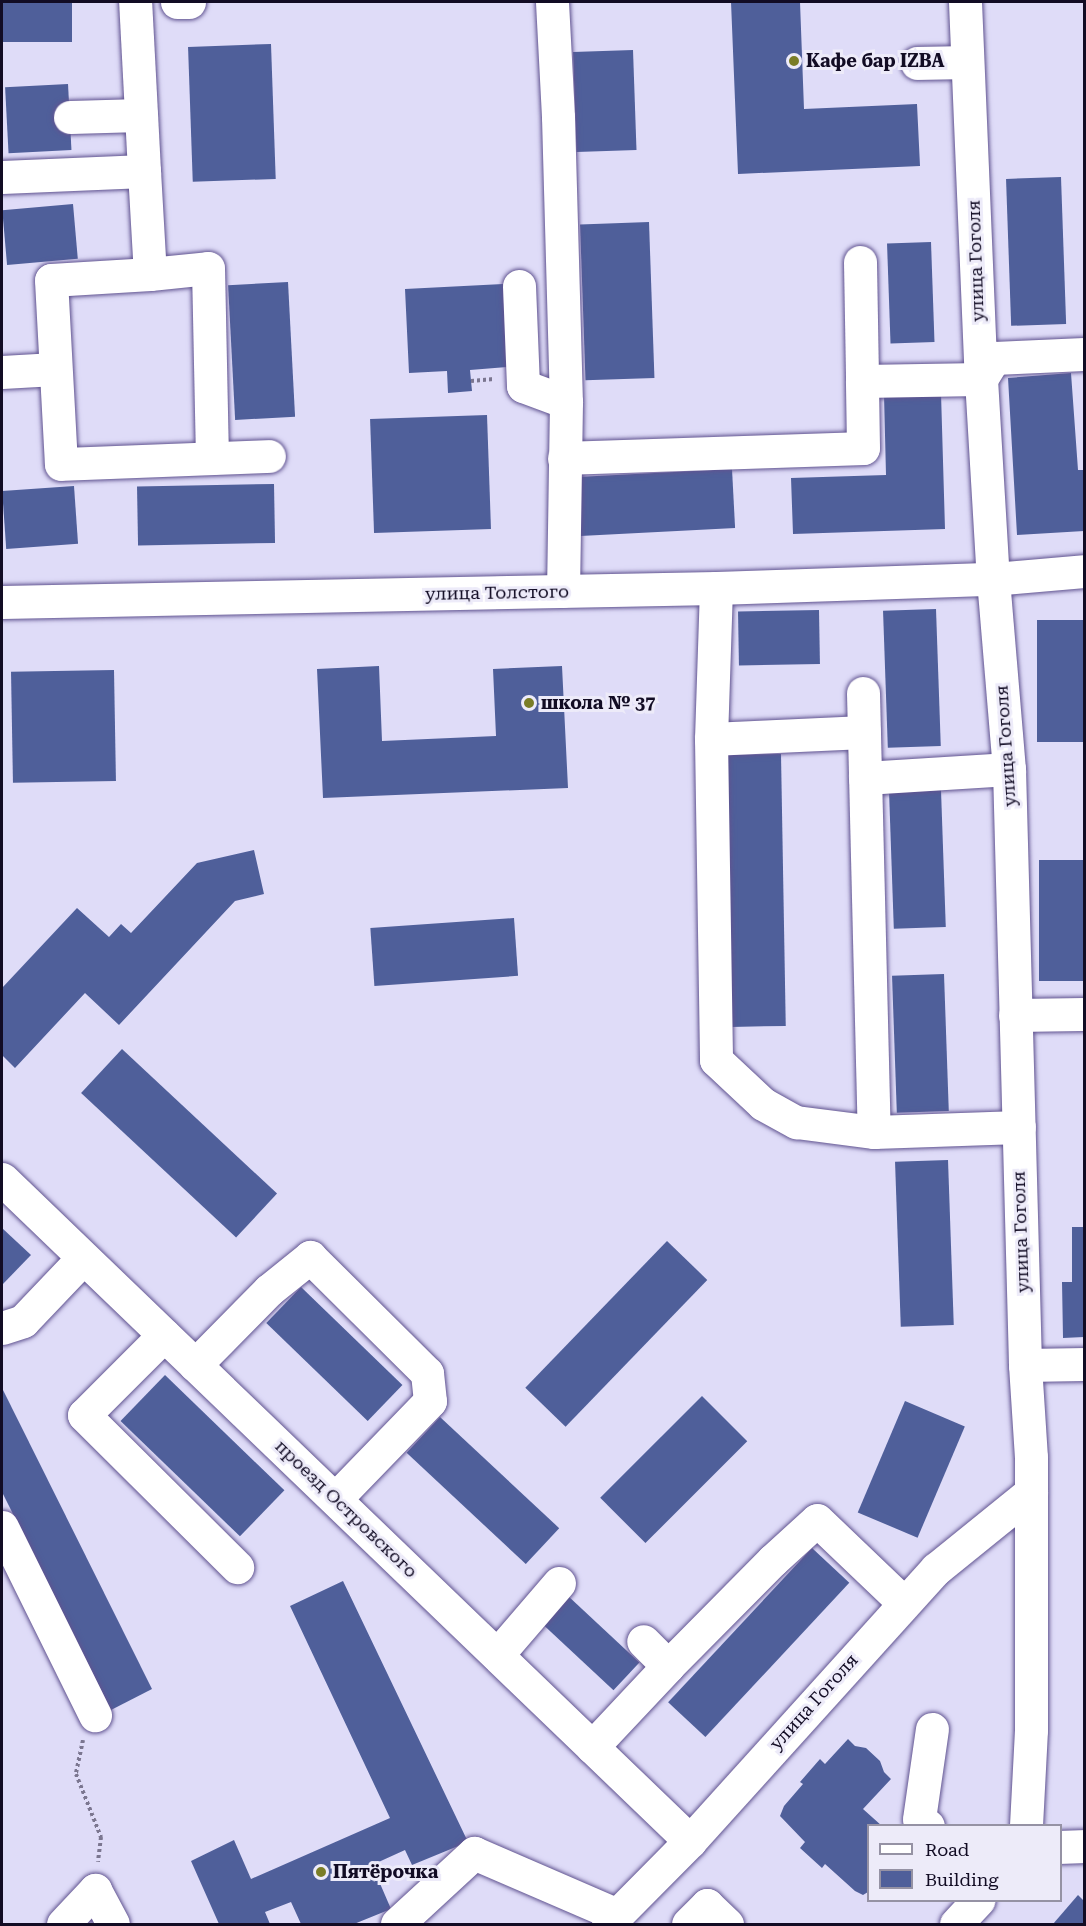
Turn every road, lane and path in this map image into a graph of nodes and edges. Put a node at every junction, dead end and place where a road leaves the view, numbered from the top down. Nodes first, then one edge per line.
1 (135, 2) edge
2 (177, 2) edge
3 (189, 2) edge
4 (552, 2) edge
5 (965, 2) edge
6 (967, 62) junction
7 (917, 63) dead end
8 (141, 115) junction
9 (70, 117) dead end
10 (144, 171) junction
11 (2, 177) edge
12 (860, 262) dead end
13 (150, 273) junction
14 (519, 286) dead end
15 (1084, 354) edge
16 (55, 369) junction
17 (2, 372) edge
18 (981, 380) junction
19 (862, 381) junction
20 (566, 402) junction
21 (269, 456) dead end
22 (212, 458) junction
23 (564, 458) junction
24 (1084, 571) edge
25 (993, 579) junction
26 (716, 588) junction
27 (563, 591) junction
28 (2, 602) edge
29 (863, 693) dead end
30 (864, 732) junction
31 (711, 739) junction
32 (1009, 769) junction
33 (865, 778) junction
34 (1084, 1014) edge
35 (1015, 1015) junction
36 (1018, 1128) junction
37 (874, 1132) junction
38 (2, 1179) edge
39 (83, 1258) junction
40 (2, 1328) edge
41 (164, 1335) junction
42 (1084, 1364) edge
43 (195, 1365) junction
44 (1025, 1365) junction
45 (1031, 1492) junction
46 (336, 1498) junction
47 (2, 1527) edge
48 (237, 1567) dead end
49 (559, 1582) dead end
50 (904, 1603) junction
51 (643, 1641) dead end
52 (497, 1655) junction
53 (668, 1666) junction
54 (95, 1715) joint
55 (932, 1729) dead end
56 (592, 1747) junction
57 (926, 1824) edge
58 (1026, 1824) edge
59 (690, 1841) junction
60 (1084, 1846) edge
61 (1062, 1847) edge
62 (95, 1890) junction
63 (976, 1902) edge
64 (612, 1920) edge
65 (63, 1924) edge
66 (113, 1924) edge
67 (397, 1924) edge
68 (688, 1924) edge
69 (727, 1924) edge
70 (956, 1924) edge

1 - 8 street
2 - 3 street
4 - 20 street
5 - 6 street, улица Гоголя
6 - 7 street
6 - 18 street, улица Гоголя
8 - 9 street
8 - 10 street
10 - 11 street
10 - 13 street
12 - 19 street
13 - 16 street
13 - 22 street
14 - 20 street
15 - 18 street
16 - 17 street
16 - 22 street
18 - 19 street
18 - 25 street, улица Гоголя
19 - 23 street
20 - 23 street
21 - 22 street
23 - 27 street
24 - 25 street, улица Толстого
25 - 26 street, улица Толстого
25 - 32 street, улица Гоголя
26 - 27 street, улица Толстого
26 - 31 street
27 - 28 street, улица Толстого
29 - 30 street
30 - 31 street
30 - 33 street
31 - 37 street
32 - 33 street
32 - 35 street, улица Гоголя
33 - 37 street
34 - 35 street
35 - 36 street, улица Гоголя
36 - 37 street
36 - 44 street, улица Гоголя
38 - 39 street, проезд Островского
39 - 40 street
39 - 41 street, проезд Островского
41 - 43 street, проезд Островского
41 - 48 street
42 - 44 street
43 - 46 street, проезд Островского
43 - 46 street
44 - 45 street, улица Гоголя
45 - 50 street, улица Гоголя
45 - 58 street, улица Гоголя
46 - 52 street, проезд Островского
47 - 54 street
49 - 52 street
50 - 53 street
50 - 59 street, улица Гоголя
51 - 53 street
52 - 56 street, проезд Островского
53 - 56 street
54 - 62 path
55 - 57 street
56 - 59 street, проезд Островского
59 - 64 street, улица Гоголя
60 - 61 street
62 - 65 street
62 - 66 street
63 - 70 street
64 - 67 street
68 - 69 street

